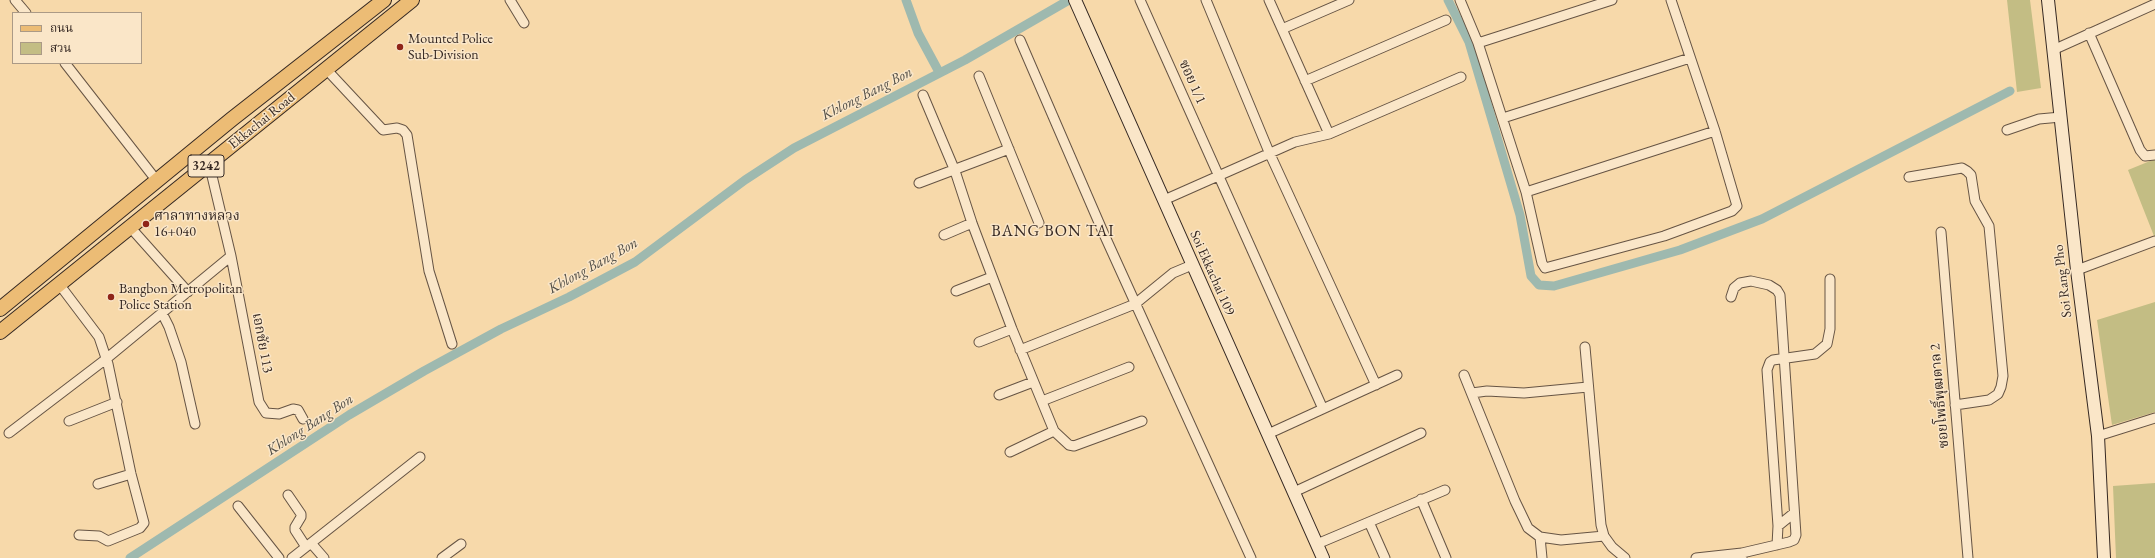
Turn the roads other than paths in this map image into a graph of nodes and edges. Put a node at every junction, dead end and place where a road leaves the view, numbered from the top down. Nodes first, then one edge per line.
1 (15, 0) edge
2 (384, 0) edge
3 (412, 0) edge
4 (510, 0) edge
5 (1140, 0) edge
6 (1206, 0) edge
7 (1269, 0) edge
8 (1349, 0) edge
9 (1460, 0) edge
10 (1612, 0) edge
11 (1671, 0) edge
12 (2048, 0) edge
13 (1076, 3) edge
14 (2155, 5) edge
15 (25, 12) edge
16 (1446, 20) dead end
17 (524, 23) dead end
18 (1282, 29) junction
19 (2089, 33) junction
20 (1020, 40) dead end
21 (1478, 43) junction
22 (2054, 50) junction
23 (1690, 58) junction
24 (66, 64) edge
25 (326, 69) junction
26 (979, 76) dead end
27 (1460, 76) dead end
28 (1305, 81) junction
29 (923, 95) dead end
30 (2060, 117) junction
31 (1503, 118) junction
32 (2007, 130) dead end
33 (1715, 131) junction
34 (1329, 134) junction
35 (1009, 149) junction
36 (1270, 152) junction
37 (2155, 155) edge
38 (207, 165) junction
39 (955, 171) junction
40 (1219, 175) junction
41 (1909, 177) dead end
42 (157, 181) junction
43 (919, 184) dead end
44 (1526, 192) junction
45 (1164, 200) junction
46 (972, 223) junction
47 (1039, 223) dead end
48 (130, 227) junction
49 (1941, 232) dead end
50 (944, 235) dead end
51 (2155, 241) edge
52 (231, 256) junction
53 (1192, 265) junction
54 (2077, 270) junction
55 (992, 277) junction
56 (1830, 279) dead end
57 (59, 284) junction
58 (956, 291) dead end
59 (188, 292) junction
60 (1731, 297) dead end
61 (1135, 304) junction
62 (0, 309) edge
63 (162, 313) junction
64 (1012, 329) junction
65 (0, 332) edge
66 (979, 342) dead end
67 (452, 344) dead end
68 (1584, 347) dead end
69 (1020, 350) junction
70 (1785, 357) junction
71 (106, 359) junction
72 (1129, 367) dead end
73 (1397, 375) dead end
74 (1464, 375) dead end
75 (1033, 382) junction
76 (1376, 385) junction
77 (1588, 386) junction
78 (1472, 393) junction
79 (999, 395) dead end
80 (1042, 401) junction
81 (117, 402) junction
82 (1955, 405) junction
83 (1323, 409) junction
84 (2155, 418) edge
85 (303, 419) dead end
86 (69, 421) dead end
87 (1142, 421) dead end
88 (195, 424) dead end
89 (1054, 431) junction
90 (10, 432) dead end
91 (1421, 433) dead end
92 (1268, 434) junction
93 (2098, 436) junction
94 (1010, 452) dead end
95 (420, 457) dead end
96 (131, 474) junction
97 (98, 484) dead end
98 (1445, 490) dead end
99 (1294, 492) junction
100 (288, 495) dead end
101 (1421, 499) junction
102 (238, 506) dead end
103 (1794, 513) junction
104 (1369, 522) junction
105 (1778, 526) junction
106 (79, 535) dead end
107 (1604, 536) junction
108 (1540, 537) junction
109 (461, 544) dead end
110 (1317, 544) junction
111 (309, 545) junction
112 (1777, 545) junction
113 (1742, 555) edge
114 (277, 558) edge
115 (292, 558) edge
116 (324, 558) edge
117 (442, 558) edge
118 (1251, 558) edge
119 (1323, 558) edge
120 (1385, 558) edge
121 (1446, 558) edge
122 (1542, 558) edge
123 (1625, 558) edge
124 (1696, 558) edge
125 (1968, 558) edge
126 (2104, 558) edge

1 - 15 street
2 - 42 main road, Ekkachai Road / 3242
3 - 25 main road, Ekkachai Road / 3242
4 - 17 street
5 - 40 street, ซอย 1/1
6 - 36 street
7 - 18 street
8 - 18 street
9 - 21 street
10 - 21 street
11 - 23 street
12 - 22 street, Soi Rang Pho
13 - 45 street, Soi Ekkachai 109
14 - 19 street
16 - 28 street
18 - 28 street
19 - 22 street
19 - 37 street
20 - 61 street
21 - 31 street
22 - 30 street, Soi Rang Pho
23 - 31 street
23 - 33 street
24 - 42 street
25 - 38 main road, Ekkachai Road / 3242
25 - 67 street
26 - 35 street
27 - 34 street
28 - 34 street
29 - 39 street
30 - 32 street
30 - 54 street, Soi Rang Pho
31 - 44 street
33 - 44 street
33 - 44 street
34 - 36 street
35 - 39 street
35 - 47 street
36 - 40 street
36 - 76 street
38 - 48 main road, Ekkachai Road / 3242
38 - 52 street, เอกชัย 113
39 - 43 street
39 - 46 street
40 - 45 street
40 - 83 street, ซอย 1/1
41 - 82 street
42 - 62 main road, Ekkachai Road / 3242
45 - 53 street, Soi Ekkachai 109
46 - 50 street
46 - 55 street
48 - 57 main road, Ekkachai Road / 3242
48 - 59 street
49 - 82 street, ซอยโพธิ์พุฒตาล 2
51 - 54 street
52 - 59 street
52 - 85 street, เอกชัย 113
53 - 61 street
53 - 92 street, Soi Ekkachai 109
54 - 93 street, Soi Rang Pho
55 - 58 street
55 - 64 street
56 - 70 street
57 - 65 main road, Ekkachai Road / 3242
57 - 71 street
59 - 63 street
60 - 70 street
61 - 69 street
61 - 118 street
63 - 71 street
63 - 88 street
64 - 66 street
64 - 69 street
68 - 77 street
69 - 75 street
70 - 103 street
70 - 105 street
71 - 81 street
71 - 90 street
72 - 80 street
73 - 76 street
74 - 78 street
75 - 79 street
75 - 80 street
76 - 83 street
77 - 78 street
77 - 107 street
78 - 108 street
80 - 89 street
81 - 86 street
81 - 96 street
82 - 125 street, ซอยโพธิ์พุฒตาล 2
83 - 92 street
84 - 93 street
87 - 89 street
89 - 94 street
91 - 99 street
92 - 99 street, Soi Ekkachai 109
93 - 126 street, Soi Rang Pho
95 - 111 street
96 - 97 street
96 - 106 street
98 - 101 street
99 - 110 street, Soi Ekkachai 109
100 - 111 street
101 - 104 street
101 - 121 street
102 - 114 street
103 - 105 street
103 - 112 street
104 - 110 street
104 - 120 street
105 - 112 street
107 - 108 street
107 - 123 street
108 - 122 street
109 - 117 street
110 - 119 street, Soi Ekkachai 109
111 - 115 street
111 - 116 street
112 - 113 street
113 - 124 street

